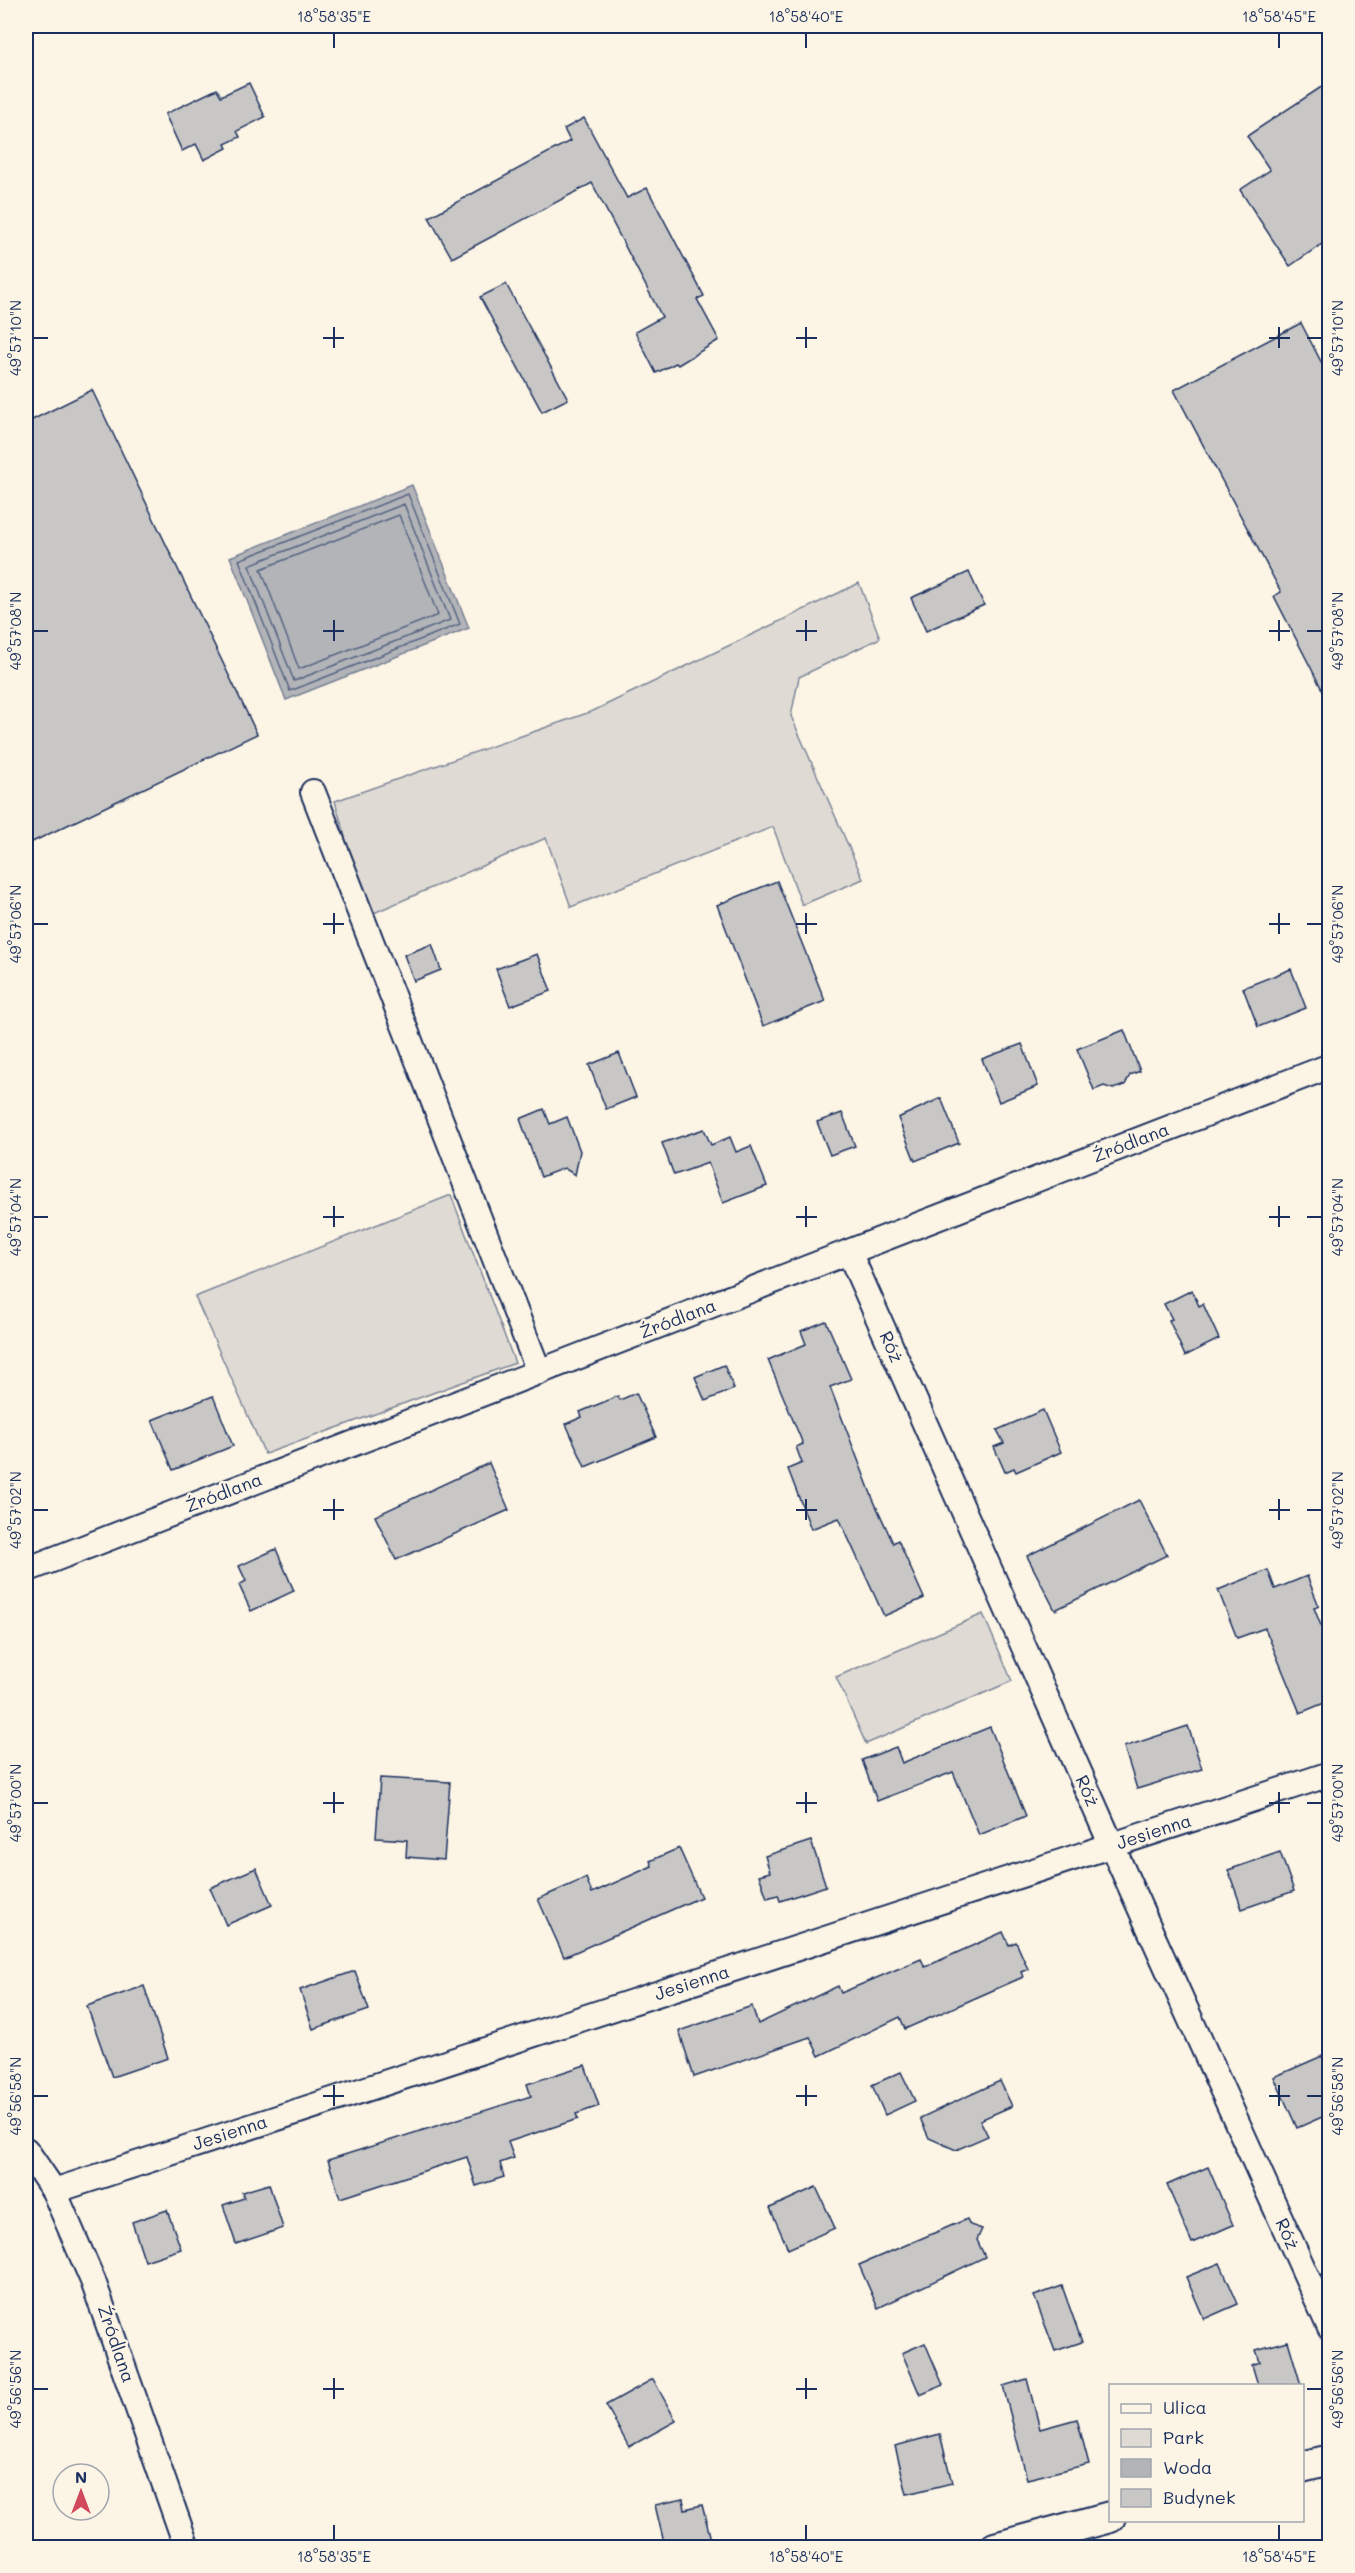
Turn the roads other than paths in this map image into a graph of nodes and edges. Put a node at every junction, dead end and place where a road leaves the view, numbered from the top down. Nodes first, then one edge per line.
1 (313, 792) dead end
2 (1329, 1066) edge
3 (849, 1252) junction
4 (539, 1372) junction
5 (26, 1570) edge
6 (1329, 1774) edge
7 (1112, 1846) junction
8 (26, 2150) edge
9 (54, 2191) junction
10 (1329, 2328) edge
11 (1329, 2460) edge
12 (1304, 2466) edge
13 (1109, 2517) edge
14 (187, 2547) edge
15 (995, 2547) edge

1 - 4 street
2 - 3 street, Źródlana
3 - 4 street, Źródlana
3 - 7 street, Róż
4 - 5 street, Źródlana
6 - 7 street, Jesienna
7 - 9 street, Jesienna
7 - 10 street, Róż
8 - 9 street, Źródlana
9 - 14 street, Źródlana
11 - 12 street
13 - 15 street

